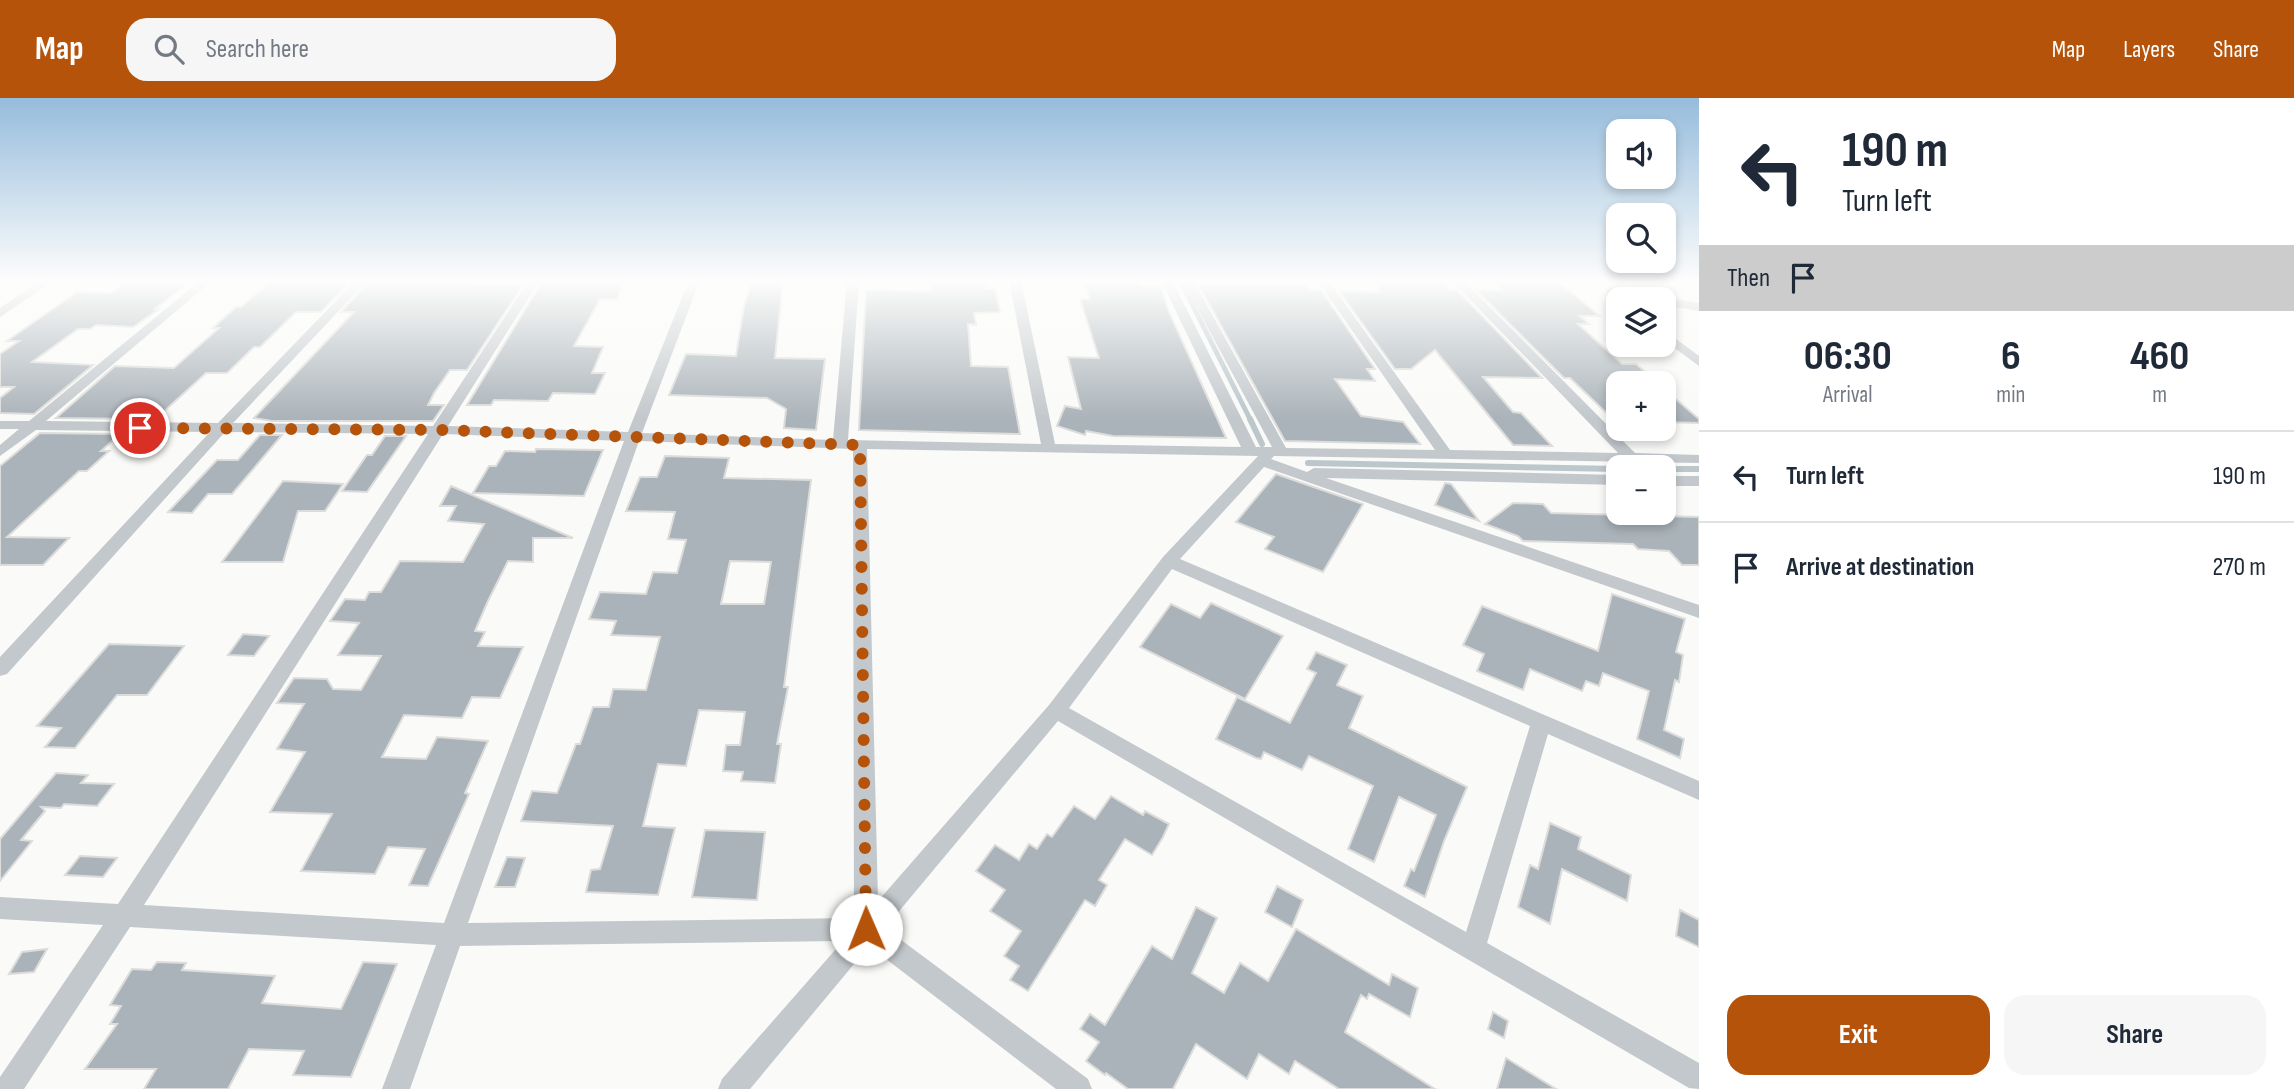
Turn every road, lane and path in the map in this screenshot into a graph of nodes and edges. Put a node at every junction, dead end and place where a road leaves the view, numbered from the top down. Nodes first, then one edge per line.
1 (152, 326) edge
2 (319, 326) edge
3 (506, 326) edge
4 (677, 326) edge
5 (852, 326) edge
6 (1024, 326) edge
7 (1192, 326) edge
8 (1208, 326) edge
9 (1355, 326) edge
10 (1501, 326) edge
11 (1676, 344) edge
12 (1699, 362) edge
13 (0, 425) edge
14 (33, 425) junction
15 (220, 429) junction
16 (440, 430) junction
17 (633, 437) junction
18 (850, 445) junction
19 (1049, 449) junction
20 (0, 452) edge
21 (1266, 455) junction
22 (1446, 455) junction
23 (1628, 455) edge
24 (1606, 458) edge
25 (1676, 459) edge
26 (1699, 459) edge
27 (1296, 472) junction
28 (1606, 480) edge
29 (1676, 481) edge
30 (1699, 481) edge
31 (1169, 561) junction
32 (1699, 612) edge
33 (0, 668) edge
34 (1056, 710) junction
35 (1541, 722) junction
36 (1699, 791) edge
37 (0, 908) edge
38 (124, 915) junction
39 (866, 929) junction
40 (454, 935) junction
41 (1474, 949) junction
42 (1699, 1079) edge
43 (8, 1089) edge
44 (396, 1089) edge
45 (732, 1089) edge
46 (1078, 1089) edge

1 - 14 street
2 - 15 street
3 - 16 street
4 - 17 street
5 - 18 street
6 - 19 street
7 - 21 street
8 - 21 street
9 - 22 street
10 - 23 street
11 - 12 street
13 - 14 street
14 - 15 street
14 - 20 street
15 - 16 street
15 - 33 street
16 - 17 street
16 - 38 street
17 - 18 street
17 - 40 street
18 - 19 street
18 - 39 street
19 - 21 street
21 - 22 street
21 - 27 street
21 - 31 street
22 - 24 street
25 - 26 street
27 - 28 street
27 - 32 street
29 - 30 street
31 - 34 street
31 - 35 street
34 - 39 street
34 - 41 street
35 - 36 street
35 - 41 street
37 - 38 street
38 - 40 street
38 - 43 street
39 - 40 street
39 - 45 street
39 - 46 street
40 - 44 street
41 - 42 street

